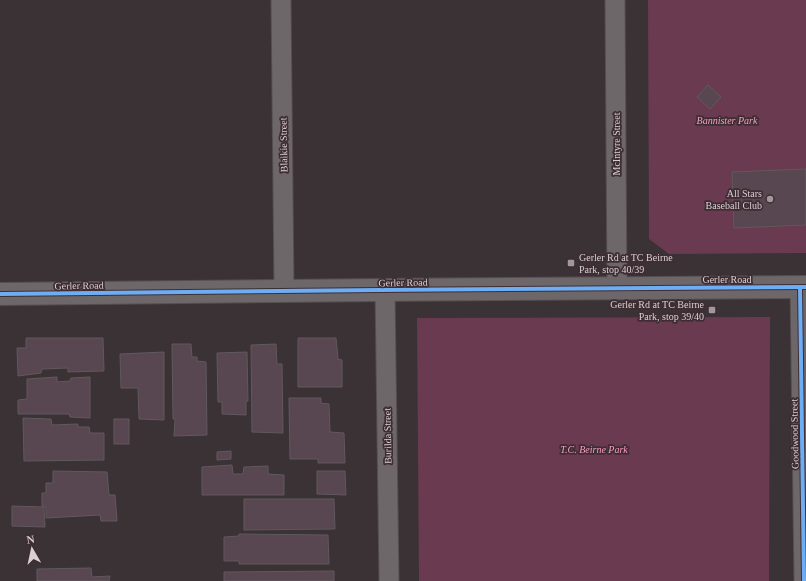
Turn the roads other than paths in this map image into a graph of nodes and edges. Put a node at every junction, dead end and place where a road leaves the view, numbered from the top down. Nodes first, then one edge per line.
1 (281, 0) edge
2 (615, 0) edge
3 (803, 287) edge
4 (617, 288) junction
5 (284, 290) junction
6 (385, 290) junction
7 (0, 294) edge
8 (388, 581) edge
9 (804, 581) edge

1 - 5 street, Blaikie Street
2 - 4 street, McIntyre Street
3 - 4 street, Gerler Road
3 - 9 street, Goodwood Street
4 - 6 street, Gerler Road
5 - 6 street, Gerler Road
5 - 7 street, Gerler Road
6 - 8 street, Burilda Street

